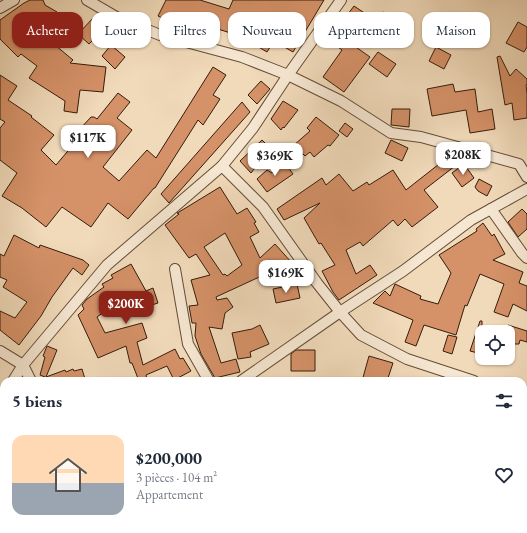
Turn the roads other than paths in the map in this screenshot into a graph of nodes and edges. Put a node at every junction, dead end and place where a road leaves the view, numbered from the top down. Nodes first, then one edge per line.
1 (14, 0) edge
2 (87, 0) edge
3 (341, 0) edge
4 (0, 8) edge
5 (288, 75) junction
6 (222, 166) junction
7 (527, 177) edge
8 (527, 189) edge
9 (491, 209) junction
10 (527, 258) edge
11 (175, 269) dead end
12 (340, 312) junction
13 (0, 351) edge
14 (23, 365) junction
15 (16, 377) edge
16 (29, 377) edge
17 (207, 377) edge
18 (247, 377) edge
19 (460, 377) edge

1 - 4 street
2 - 5 street
3 - 5 street
5 - 6 street
5 - 7 street
6 - 12 street
6 - 14 street
8 - 9 street
9 - 10 street
9 - 12 street
11 - 17 street
12 - 18 street
12 - 19 street
13 - 14 street
14 - 15 street
14 - 16 street

